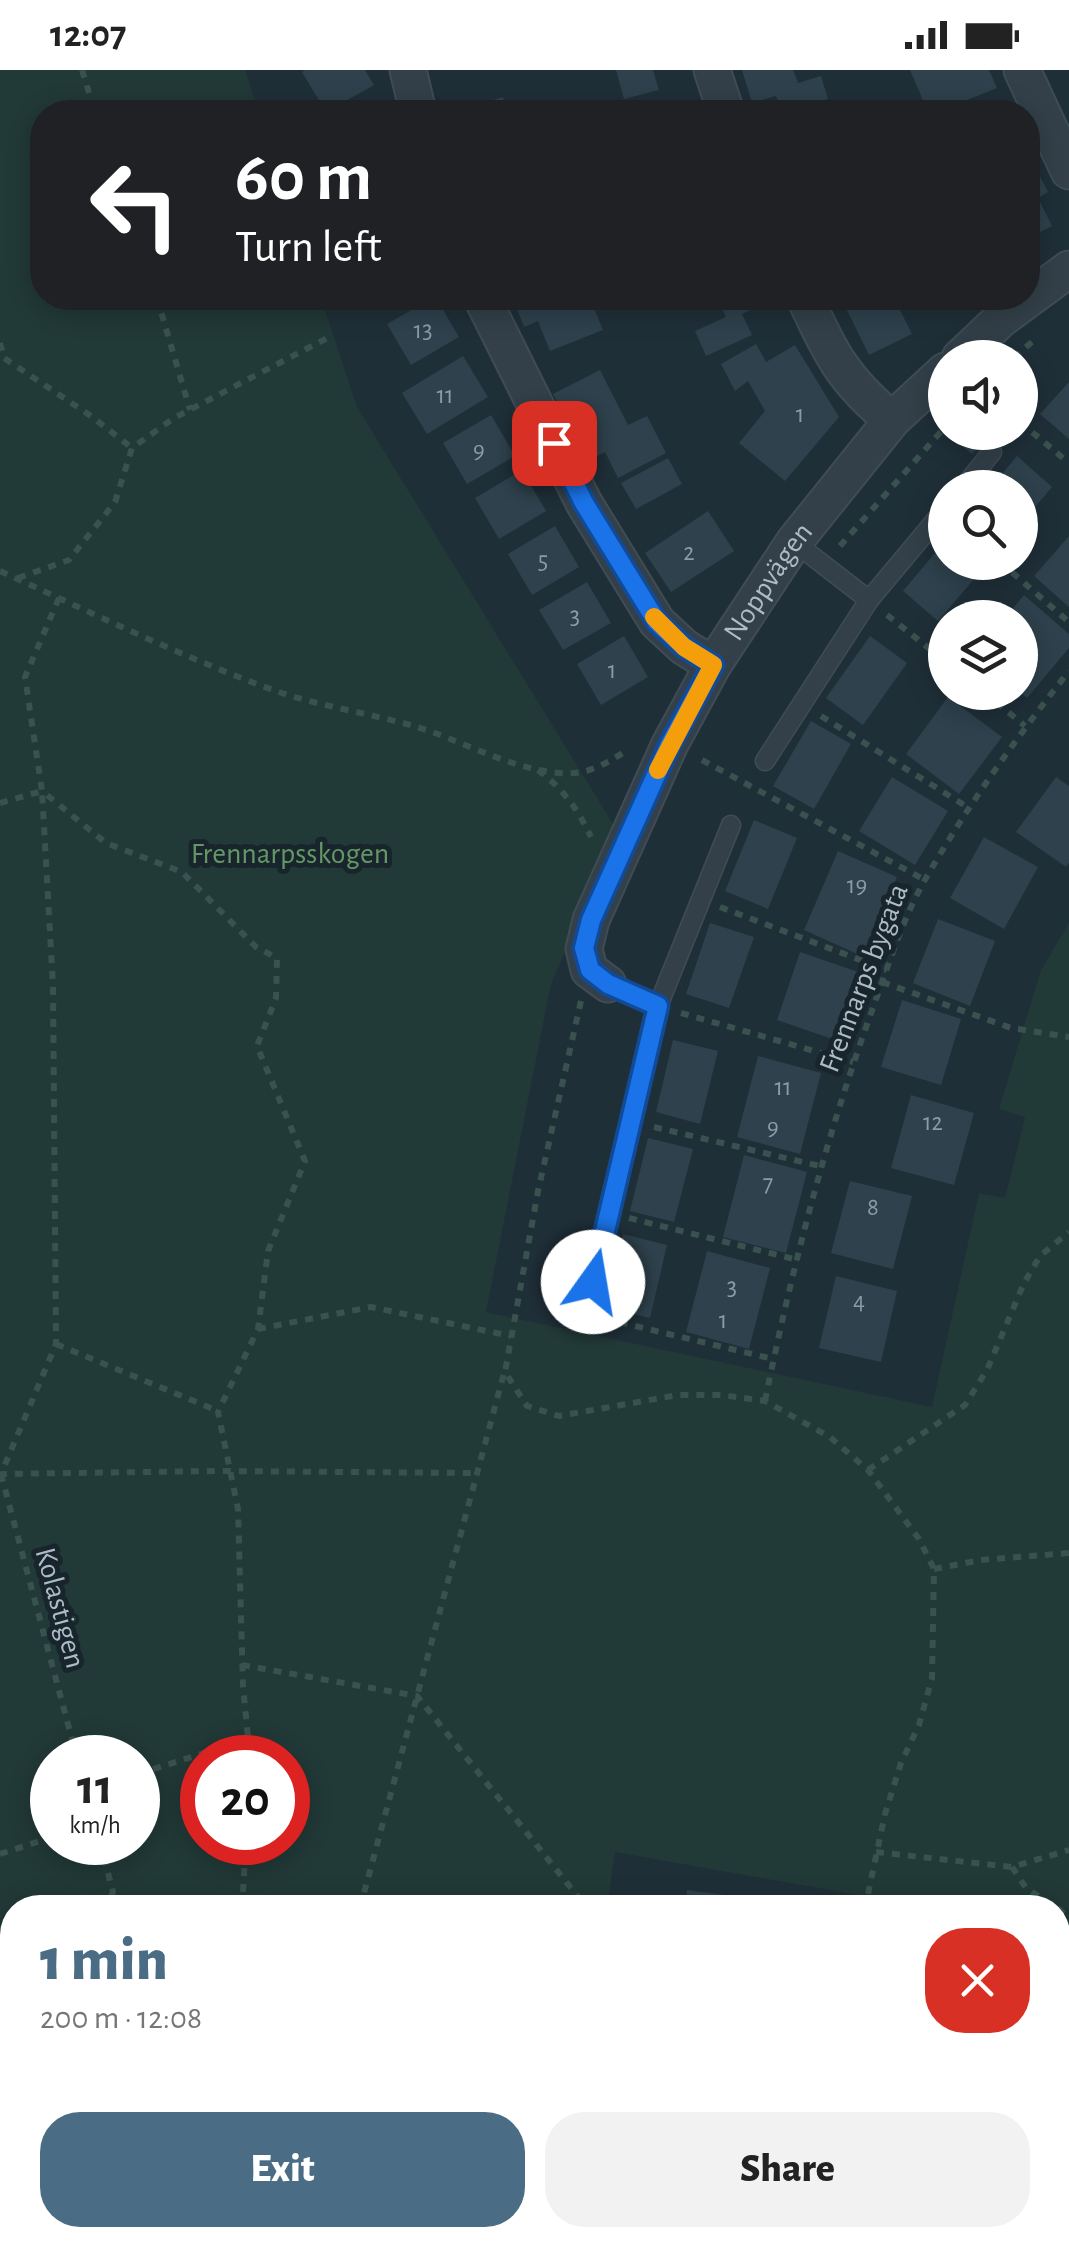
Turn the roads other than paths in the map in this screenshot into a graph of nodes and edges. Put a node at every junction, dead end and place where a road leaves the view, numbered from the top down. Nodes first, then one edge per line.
1 (408, 70) edge
2 (712, 70) edge
3 (1022, 70) edge
4 (415, 100) edge
5 (722, 100) edge
6 (1039, 100) edge
7 (1040, 102) edge
8 (1065, 147) edge
9 (1069, 269) edge
10 (1040, 290) edge
11 (488, 310) edge
12 (811, 310) edge
13 (1013, 310) edge
14 (979, 340) edge
15 (928, 387) edge
16 (892, 420) junction
17 (992, 452) dead end
18 (978, 470) edge
19 (928, 529) edge
20 (794, 542) junction
21 (869, 600) junction
22 (713, 665) junction
23 (765, 762) dead end
24 (731, 825) dead end
25 (598, 977) joint
26 (658, 1006) junction
27 (593, 1282) dead end

1 - 4 street
2 - 5 street
3 - 6 street
7 - 8 street
9 - 10 street
11 - 22 street
12 - 16 street
13 - 14 street
15 - 16 street, Noppvägen
16 - 20 street, Noppvägen
17 - 18 lane
19 - 21 lane
20 - 21 lane
20 - 22 street, Noppvägen
21 - 23 lane
22 - 25 street, Noppvägen
24 - 26 lane
25 - 26 lane
26 - 27 lane

